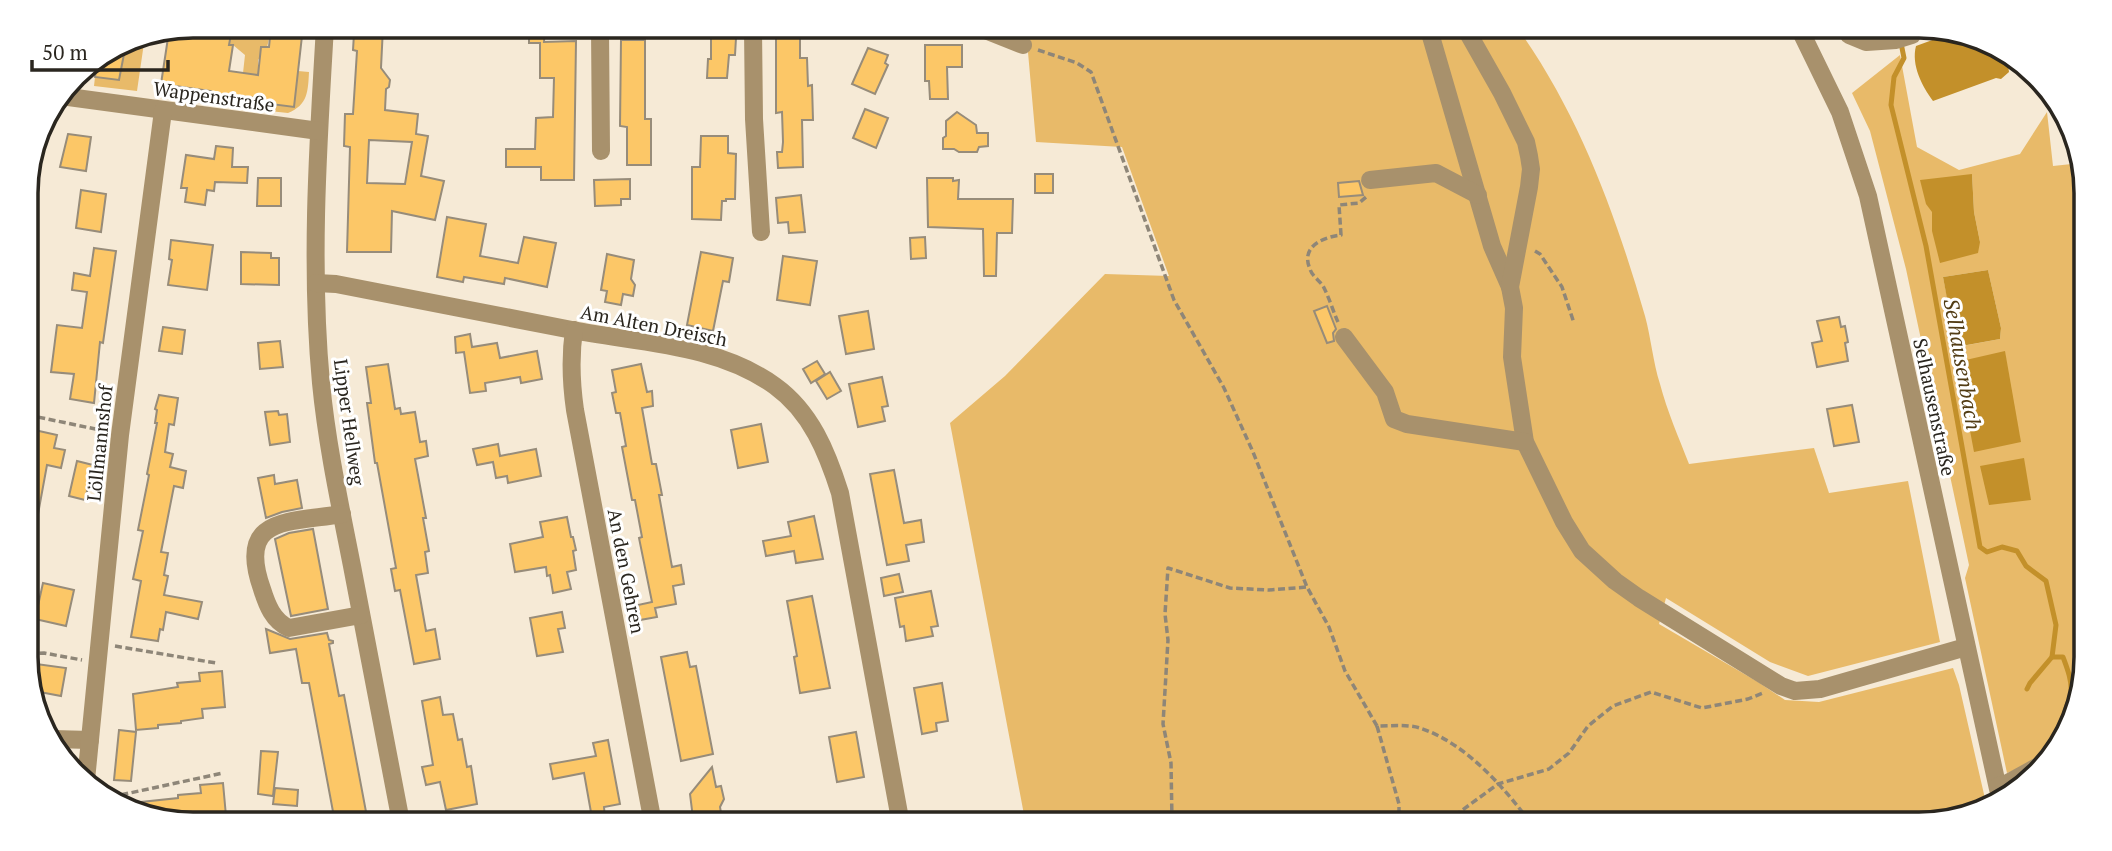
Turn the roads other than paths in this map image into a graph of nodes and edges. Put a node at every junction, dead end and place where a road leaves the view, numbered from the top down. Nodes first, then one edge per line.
1 (1432, 38) edge
2 (1471, 38) edge
3 (1804, 38) edge
4 (1856, 38) edge
5 (1904, 38) edge
6 (324, 39) edge
7 (600, 39) edge
8 (753, 39) edge
9 (1007, 39) edge
10 (1023, 45) road end
11 (72, 98) edge
12 (163, 111) junction
13 (319, 131) junction
14 (601, 151) dead end
15 (1370, 180) road end
16 (1478, 195) junction
17 (761, 232) dead end
18 (316, 283) junction
19 (1510, 287) junction
20 (574, 330) junction
21 (1344, 337) road end
22 (1525, 442) junction
23 (342, 514) junction
24 (361, 615) junction
25 (1966, 648) junction
26 (62, 739) edge
27 (90, 740) junction
28 (87, 770) edge
29 (1999, 790) edge
30 (399, 812) edge
31 (651, 812) edge
32 (899, 812) edge

1 - 16 street
2 - 19 street
3 - 25 street, Selhausenstraße
4 - 5 street
6 - 13 street, Lipper Hellweg
7 - 14 street
8 - 17 street
9 - 10 street
11 - 12 street, Wappenstraße
12 - 13 street, Wappenstraße
12 - 27 street, Löllmannshof
13 - 18 street, Lipper Hellweg
15 - 16 street
16 - 19 street
18 - 20 street, Am Alten Dreisch
18 - 23 street, Lipper Hellweg
19 - 22 street
20 - 31 street, An den Gehren
20 - 32 street, Am Alten Dreisch
21 - 22 street
22 - 25 street
23 - 24 street, Lipper Hellweg
23 - 24 street
24 - 30 street, Lipper Hellweg
25 - 29 street, Selhausenstraße
26 - 27 street
27 - 28 street, Löllmannshof

